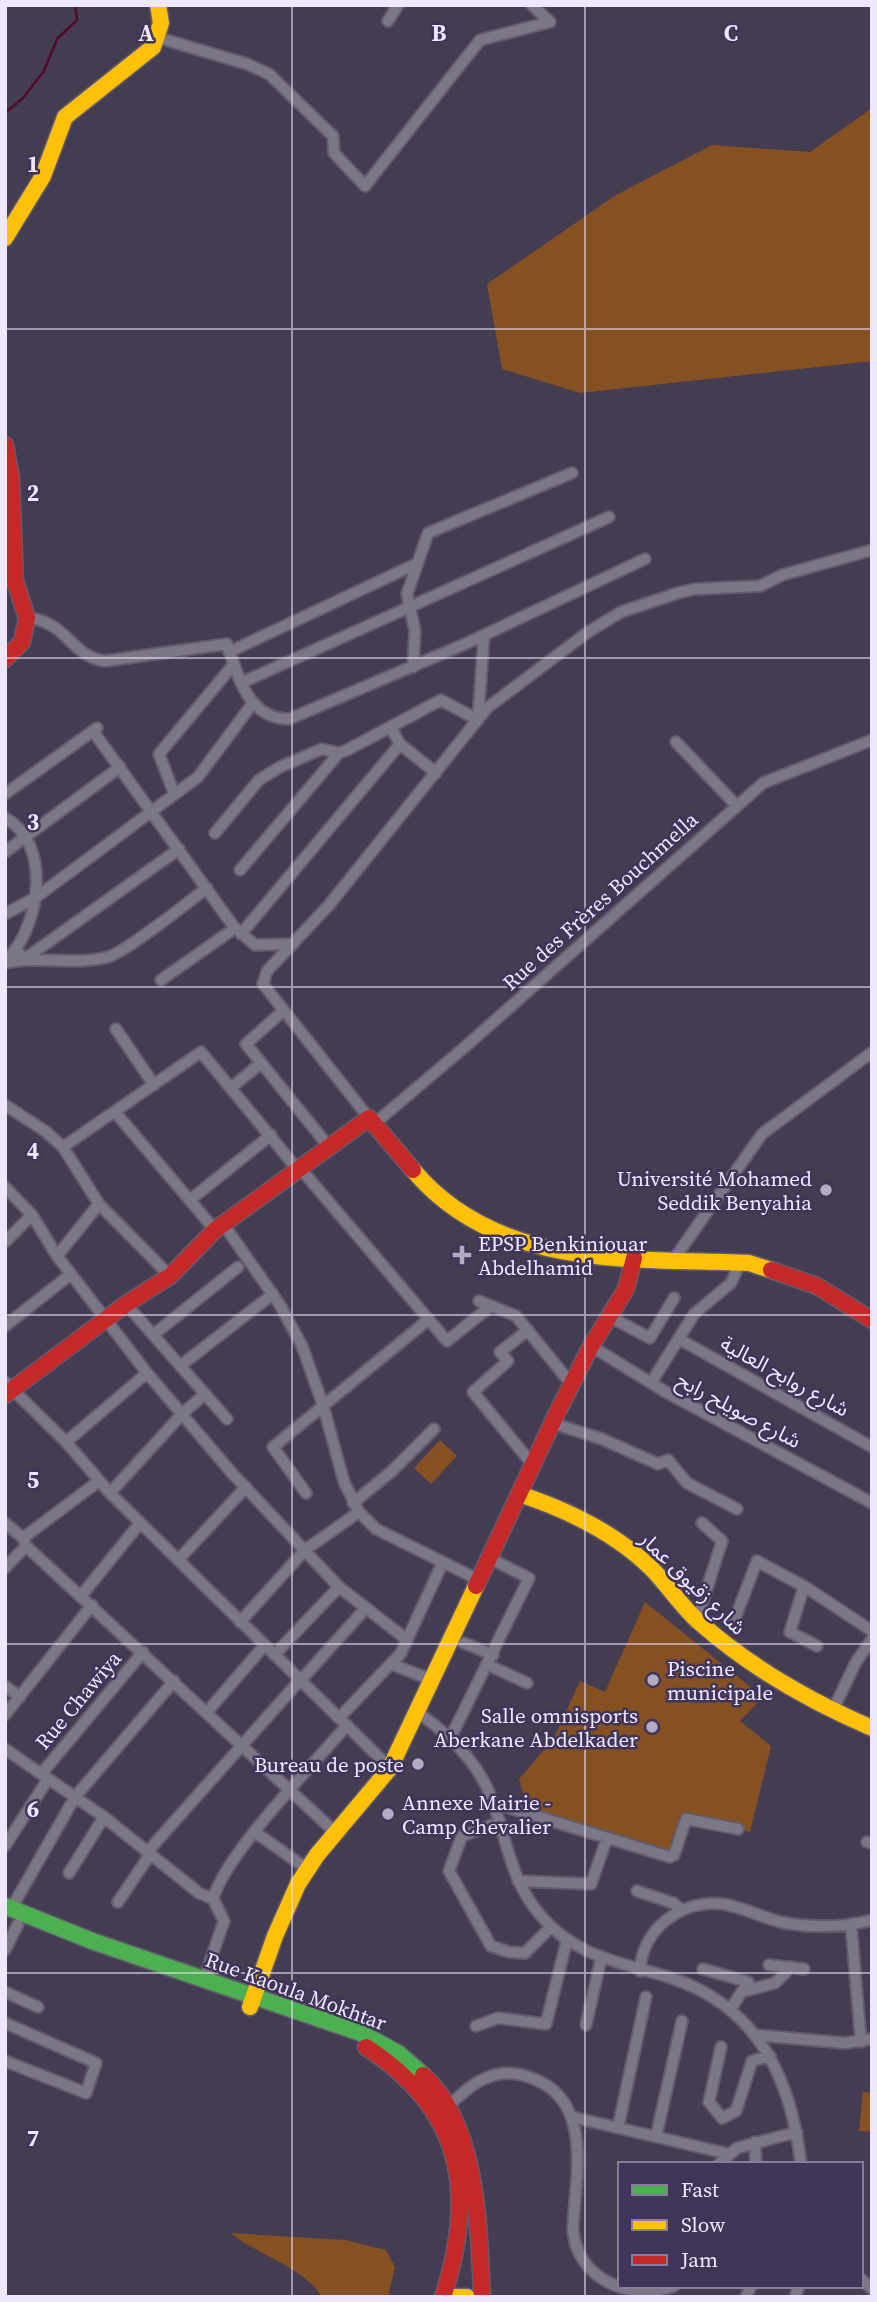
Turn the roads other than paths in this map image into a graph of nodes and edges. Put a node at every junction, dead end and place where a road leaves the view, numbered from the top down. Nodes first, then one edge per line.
1 (158, 5) edge
2 (398, 5) edge
3 (532, 5) edge
4 (388, 21) dead end
5 (156, 37) junction
6 (5, 238) edge
7 (5, 445) edge
8 (572, 474) dead end
9 (609, 517) dead end
10 (872, 551) edge
11 (645, 559) dead end
12 (418, 563) junction
13 (409, 609) junction
14 (27, 618) junction
15 (484, 635) junction
16 (229, 652) junction
17 (5, 659) edge
18 (234, 664) junction
19 (413, 667) junction
20 (241, 683) junction
21 (253, 703) junction
22 (478, 720) junction
23 (391, 728) junction
24 (872, 740) edge
25 (676, 742) dead end
26 (400, 744) junction
27 (339, 753) junction
28 (120, 767) junction
29 (436, 773) junction
30 (174, 793) junction
31 (5, 794) edge
32 (736, 805) junction
33 (150, 810) junction
34 (5, 817) edge
35 (215, 833) dead end
36 (23, 838) junction
37 (179, 849) junction
38 (5, 852) edge
39 (240, 870) dead end
40 (207, 888) junction
41 (35, 898) junction
42 (5, 914) edge
43 (238, 931) junction
44 (293, 944) junction
45 (15, 951) junction
46 (26, 958) junction
47 (5, 961) edge
48 (161, 980) dead end
49 (283, 1011) junction
50 (116, 1029) dead end
51 (871, 1053) edge
52 (261, 1063) junction
53 (154, 1085) junction
54 (232, 1087) junction
55 (5, 1105) edge
56 (116, 1112) junction
57 (371, 1121) junction
58 (271, 1135) junction
59 (62, 1147) junction
60 (329, 1147) junction
61 (299, 1169) junction
62 (5, 1187) edge
63 (190, 1200) junction
64 (99, 1204) junction
65 (33, 1215) junction
66 (220, 1228) junction
67 (5, 1242) edge
68 (57, 1256) junction
69 (634, 1258) junction
70 (674, 1259) junction
71 (740, 1263) junction
72 (238, 1267) dead end
73 (71, 1274) junction
74 (170, 1276) junction
75 (273, 1294) junction
76 (674, 1298) dead end
77 (479, 1301) dead end
78 (126, 1304) junction
79 (491, 1306) junction
80 (610, 1317) junction
81 (105, 1318) junction
82 (429, 1319) junction
83 (872, 1320) edge
84 (5, 1326) edge
85 (527, 1330) junction
86 (153, 1335) junction
87 (679, 1339) junction
88 (591, 1346) junction
89 (180, 1366) junction
90 (147, 1373) junction
91 (651, 1383) junction
92 (572, 1385) junction
93 (8, 1388) edge
94 (205, 1394) junction
95 (323, 1405) junction
96 (183, 1413) junction
97 (227, 1419) dead end
98 (552, 1423) junction
99 (434, 1429) dead end
100 (66, 1442) junction
101 (872, 1447) edge
102 (533, 1465) junction
103 (99, 1481) junction
104 (246, 1487) junction
105 (110, 1493) junction
106 (306, 1493) dead end
107 (519, 1494) junction
108 (872, 1503) edge
109 (356, 1508) junction
110 (737, 1509) dead end
111 (5, 1523) edge
112 (140, 1523) junction
113 (702, 1523) dead end
114 (25, 1542) junction
115 (306, 1550) junction
116 (489, 1558) junction
117 (179, 1559) junction
118 (442, 1564) junction
119 (5, 1568) edge
120 (479, 1580) junction
121 (804, 1586) junction
122 (339, 1587) junction
123 (81, 1597) junction
124 (92, 1605) junction
125 (365, 1609) junction
126 (697, 1620) junction
127 (734, 1621) dead end
128 (240, 1622) junction
129 (872, 1631) edge
130 (407, 1639) junction
131 (872, 1639) edge
132 (464, 1643) dead end
133 (264, 1646) junction
134 (817, 1646) dead end
135 (143, 1652) junction
136 (274, 1656) junction
137 (490, 1660) junction
138 (391, 1664) junction
139 (301, 1680) junction
140 (432, 1680) junction
141 (174, 1681) junction
142 (527, 1683) dead end
143 (5, 1686) edge
144 (20, 1698) junction
145 (207, 1712) junction
146 (417, 1712) junction
147 (832, 1712) junction
148 (5, 1715) edge
149 (344, 1721) junction
150 (872, 1728) edge
151 (450, 1739) junction
152 (244, 1745) junction
153 (5, 1749) edge
154 (390, 1768) junction
155 (45, 1776) junction
156 (291, 1790) junction
157 (75, 1797) junction
158 (493, 1803) junction
159 (104, 1816) junction
160 (500, 1822) junction
161 (738, 1829) dead end
162 (256, 1832) junction
163 (336, 1833) junction
164 (607, 1838) junction
165 (5, 1846) edge
166 (150, 1852) junction
167 (307, 1869) junction
168 (69, 1873) dead end
169 (518, 1881) junction
170 (637, 1891) dead end
171 (213, 1899) junction
172 (118, 1902) dead end
173 (682, 1910) junction
174 (10, 1914) edge
175 (872, 1920) edge
176 (851, 1924) junction
177 (551, 1927) junction
178 (567, 1940) junction
179 (5, 1950) edge
180 (601, 1959) junction
181 (769, 1965) dead end
182 (792, 1968) junction
183 (703, 1969) dead end
184 (804, 1969) dead end
185 (640, 1971) junction
186 (204, 1979) junction
187 (745, 1991) junction
188 (5, 1992) edge
189 (646, 1997) dead end
190 (252, 2002) junction
191 (38, 2007) dead end
192 (730, 2010) junction
193 (682, 2021) dead end
194 (5, 2023) edge
195 (586, 2025) dead end
196 (476, 2026) dead end
197 (755, 2035) junction
198 (866, 2040) edge
199 (722, 2047) dead end
200 (770, 2056) junction
201 (5, 2061) edge
202 (442, 2109) junction
203 (572, 2117) junction
204 (618, 2128) junction
205 (797, 2133) junction
206 (656, 2137) junction
207 (755, 2142) junction
208 (729, 2154) junction
209 (721, 2162) edge
210 (756, 2162) edge
211 (801, 2162) edge
212 (667, 2288) edge
213 (615, 2293) edge
214 (443, 2297) edge
215 (452, 2297) edge
216 (467, 2297) edge
217 (482, 2297) edge

1 - 5 main road
2 - 4 street
3 - 5 street
5 - 6 main road
7 - 14 main road
8 - 12 street
9 - 13 street
10 - 22 street
11 - 15 street
12 - 13 street
12 - 16 street
13 - 19 street
13 - 20 street
14 - 16 street
14 - 17 main road
15 - 19 street
15 - 22 street
16 - 18 street
18 - 20 street
18 - 30 street
19 - 21 street
20 - 21 street
21 - 30 street
22 - 23 street
22 - 29 street
23 - 26 street
23 - 27 street
24 - 32 street, Rue des Frères Bouchmella
25 - 32 street
26 - 29 street
26 - 43 street
27 - 35 street
27 - 39 street
28 - 31 street
28 - 33 street
28 - 36 street
29 - 44 street
30 - 33 street
32 - 57 street, Rue des Frères Bouchmella
33 - 37 street
33 - 41 street
34 - 36 street
36 - 38 street
36 - 41 street
37 - 40 street
37 - 46 street
40 - 43 street
40 - 46 street
41 - 42 street
41 - 45 street
43 - 44 street
43 - 48 street
44 - 49 street
45 - 46 street
45 - 47 street
46 - 47 street
49 - 52 street
49 - 57 street
50 - 53 street
51 - 70 street
52 - 54 street
52 - 60 street
53 - 54 street
53 - 56 street
54 - 58 street
55 - 59 street
56 - 59 street
56 - 63 street
57 - 60 main road
57 - 69 main road
58 - 61 street
58 - 63 street
59 - 64 street
60 - 61 main road
61 - 66 main road
61 - 82 street
62 - 65 street
63 - 66 street
64 - 68 street
64 - 74 street
65 - 67 street
65 - 68 street
66 - 74 main road
66 - 75 street
68 - 73 street
69 - 70 main road
69 - 80 main road
70 - 71 main road
71 - 83 main road
71 - 87 street
72 - 86 street
73 - 81 street
73 - 84 street
74 - 78 main road
75 - 89 street
75 - 95 street
76 - 80 street
77 - 79 street
78 - 81 main road
78 - 86 street
79 - 82 street
79 - 85 street
80 - 88 main road
81 - 90 street
81 - 93 main road
82 - 95 street
85 - 92 street
85 - 102 street
86 - 89 street
87 - 91 street
87 - 101 street, شارع روابح العالية
88 - 91 street, شارع صويلح رابح
88 - 92 main road
89 - 94 street
90 - 96 street
90 - 100 street
91 - 108 street, شارع صويلح رابح
92 - 98 main road
93 - 100 street
94 - 96 street
94 - 97 street
95 - 106 street
95 - 109 street
96 - 104 street
96 - 105 street
98 - 102 main road
98 - 110 street
99 - 109 street
100 - 103 street
102 - 107 main road
103 - 105 street
103 - 114 street
104 - 115 street
104 - 117 street
105 - 112 street
107 - 116 main road
107 - 126 main road, شارع زقيوق عمار
109 - 115 street
109 - 118 street
111 - 114 street
112 - 117 street
112 - 123 street
113 - 126 street
114 - 119 street
114 - 123 street
115 - 122 street
115 - 128 street
116 - 120 main road
116 - 137 street
117 - 128 street
118 - 120 street
118 - 130 street
120 - 140 main road
121 - 127 street
121 - 129 street
121 - 134 street
122 - 125 street
122 - 136 street
123 - 124 street
124 - 135 street
124 - 144 street
125 - 130 street
125 - 139 street
126 - 147 main road, شارع زقيوق عمار
128 - 133 street
130 - 138 street
131 - 147 street
132 - 137 street
133 - 136 street
133 - 145 street
135 - 141 street
135 - 155 street, Rue Chawiya
136 - 139 street
137 - 142 street
137 - 151 street
138 - 140 street
138 - 149 street
139 - 149 street
139 - 152 street
140 - 146 main road
141 - 145 street
141 - 157 street
143 - 144 street
144 - 148 street
145 - 152 street
146 - 151 street
146 - 154 main road
147 - 150 main road, شارع زقيوق عمار
149 - 154 street
149 - 156 street
151 - 158 street
152 - 156 street
152 - 166 street
153 - 155 street
154 - 163 main road
155 - 157 street
155 - 165 street, Rue Chawiya
156 - 162 street
156 - 163 street
157 - 159 street
157 - 174 street
158 - 160 street
158 - 164 street
159 - 166 street
159 - 168 street
160 - 169 street
160 - 177 street
161 - 164 street
162 - 167 street
162 - 171 street
163 - 167 main road
164 - 169 street
166 - 171 street
166 - 172 street
167 - 190 main road
169 - 177 street
170 - 173 street
171 - 186 street
173 - 176 street
173 - 185 street
174 - 179 street
174 - 186 main road, Rue Kaoula Mokhtar
174 - 190 main road, Rue Kaoula Mokhtar
175 - 176 street
176 - 198 street
177 - 178 street
178 - 180 street
178 - 196 street
180 - 185 street
180 - 195 street
181 - 182 street
182 - 184 street
182 - 187 street
183 - 187 street
185 - 192 street
186 - 190 main road, Rue Kaoula Mokhtar
187 - 192 street
188 - 191 street
189 - 204 street
190 - 202 main road, Rue Kaoula Mokhtar
192 - 197 street
193 - 206 street
194 - 201 street
197 - 198 street
197 - 200 street
199 - 200 street
200 - 205 street
202 - 203 street
202 - 214 main road, Rue Kaoula Mokhtar
202 - 217 main road, Rue Kaoula Mokhtar
203 - 204 street
203 - 213 street
204 - 206 street
205 - 207 street
205 - 211 street
206 - 208 street
207 - 208 street
207 - 210 street
208 - 209 street
212 - 213 street
215 - 216 main road

